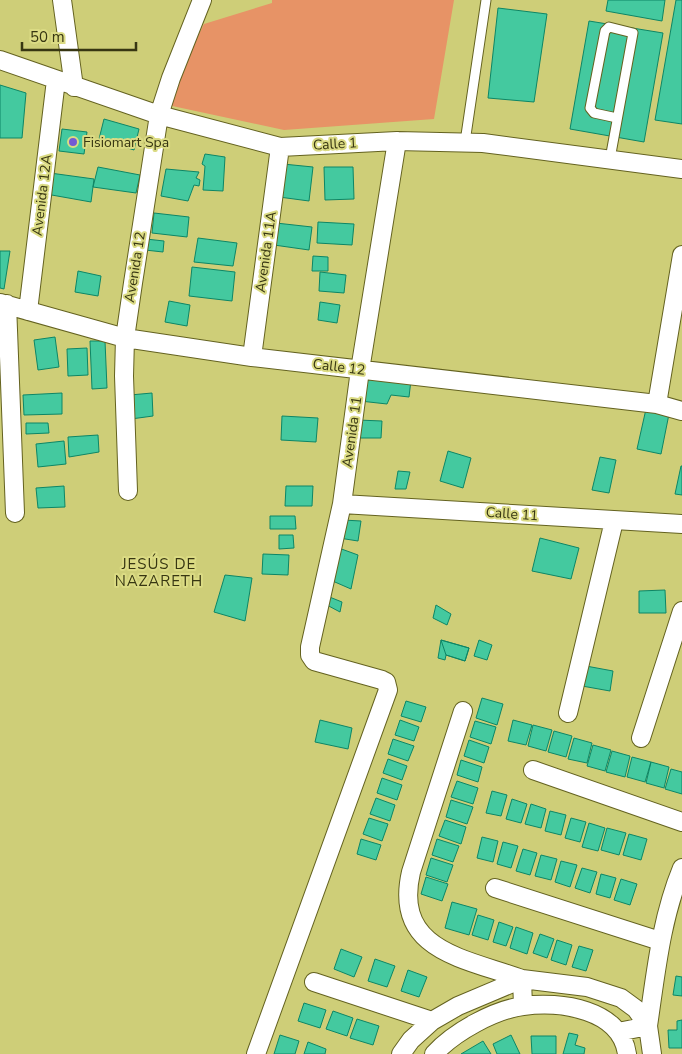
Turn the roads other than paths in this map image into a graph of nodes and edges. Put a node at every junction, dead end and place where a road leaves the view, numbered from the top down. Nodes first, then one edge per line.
1 (62, 0) edge
2 (202, 0) edge
3 (486, 0) edge
4 (0, 60) edge
5 (56, 80) junction
6 (74, 87) junction
7 (159, 116) junction
8 (617, 118) junction
9 (397, 141) junction
10 (465, 142) junction
11 (280, 147) junction
12 (610, 159) junction
13 (682, 169) edge
14 (682, 254) edge
15 (680, 284) edge
16 (4, 304) edge
17 (28, 310) junction
18 (125, 338) junction
19 (252, 357) junction
20 (360, 370) junction
21 (657, 404) junction
22 (682, 411) edge
23 (128, 491) dead end
24 (342, 504) junction
25 (15, 514) dead end
26 (614, 521) junction
27 (682, 524) edge
28 (682, 611) edge
29 (463, 711) dead end
30 (568, 713) dead end
31 (641, 738) dead end
32 (533, 770) dead end
33 (682, 822) edge
34 (682, 868) edge
35 (495, 888) dead end
36 (660, 941) junction
37 (522, 979) junction
38 (314, 982) dead end
39 (523, 1006) junction
40 (432, 1021) junction
41 (648, 1026) junction
42 (618, 1032) junction
43 (256, 1054) edge
44 (401, 1054) edge
45 (434, 1054) edge
46 (628, 1054) edge
47 (652, 1054) edge

1 - 6 street
2 - 7 street, Avenida 12
3 - 10 lane
4 - 5 street, Calle 1
5 - 6 street, Calle 1
5 - 17 street, Avenida 12A
6 - 7 street, Calle 1
7 - 11 street, Calle 1
7 - 18 street, Avenida 12
8 - 8 lane
8 - 12 lane
9 - 10 street, Calle 1
9 - 11 street, Calle 1
9 - 20 street, Avenida 11
10 - 12 street, Calle 1
11 - 19 street, Avenida 11A
12 - 13 street, Calle 1
14 - 15 street
15 - 21 street
16 - 17 street, Calle 12
16 - 25 street
17 - 18 street, Calle 12
18 - 19 street, Calle 12
18 - 23 street, Avenida 12
19 - 20 street, Calle 12
20 - 21 street, Calle 12
20 - 24 street, Avenida 11
21 - 22 street, Calle 12
24 - 26 street, Calle 11
24 - 43 street, Avenida 11
26 - 27 street, Calle 11
26 - 30 street
28 - 31 street
29 - 37 street
32 - 33 street
34 - 36 street
35 - 36 street
36 - 41 street
37 - 39 street
37 - 40 street
37 - 41 street
38 - 40 street
39 - 42 street
39 - 45 street
40 - 44 street
41 - 42 street
41 - 47 street
42 - 46 street

